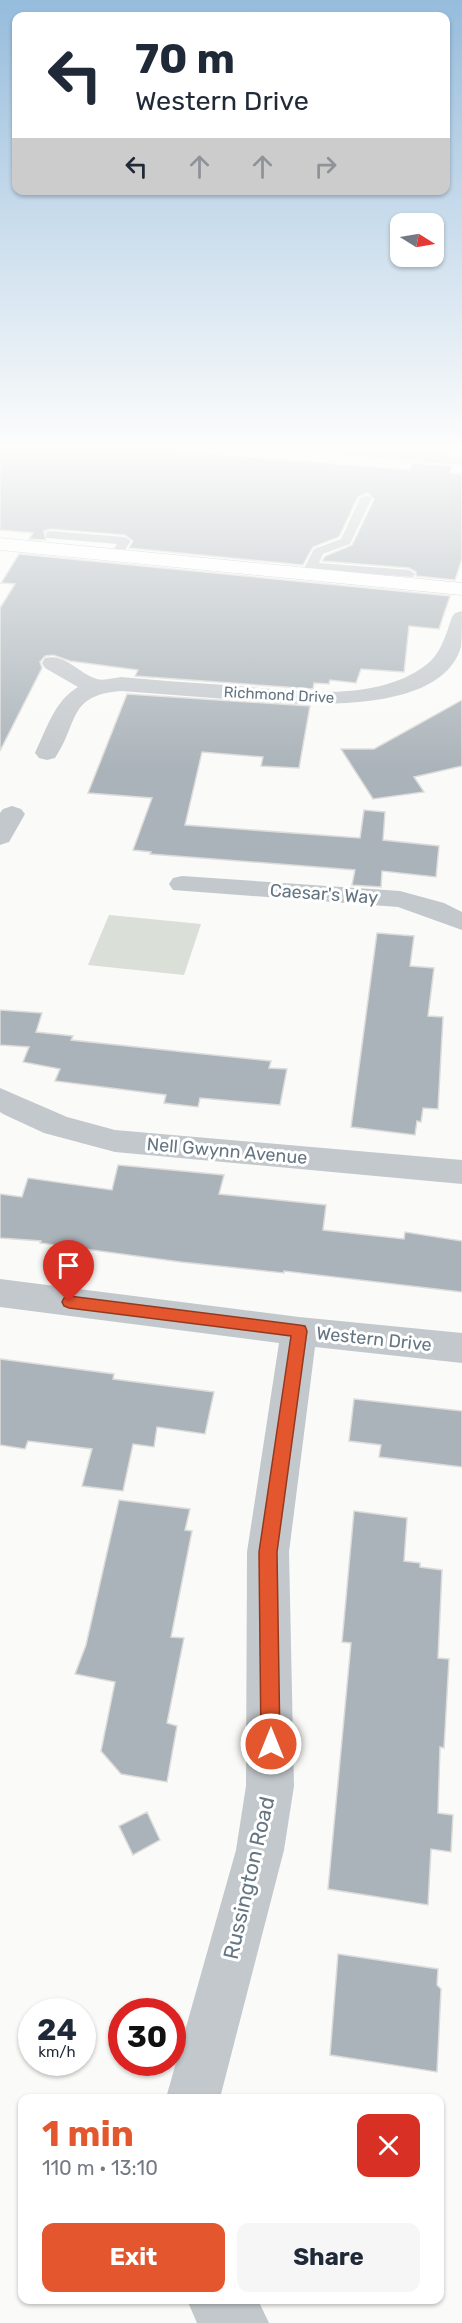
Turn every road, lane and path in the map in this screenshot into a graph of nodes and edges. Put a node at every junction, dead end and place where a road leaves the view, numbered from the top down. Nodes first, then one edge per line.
1 (121, 554) edge
2 (317, 554) edge
3 (309, 569) junction
4 (409, 574) dead end
5 (462, 589) edge
6 (462, 617) edge
7 (53, 663) dead end
8 (93, 686) junction
9 (47, 753) dead end
10 (12, 814) dead end
11 (0, 837) edge
12 (182, 884) dead end
13 (462, 922) edge
14 (0, 1098) edge
15 (462, 1172) edge
16 (0, 1293) edge
17 (299, 1331) junction
18 (462, 1348) edge
19 (195, 2094) edge
20 (220, 2304) edge
21 (239, 2323) edge

1 - 3 street
2 - 3 lane
3 - 4 lane
3 - 5 street
6 - 8 street, Richmond Drive
7 - 8 street
8 - 9 street
10 - 11 street
12 - 13 street, Caesar's Way
14 - 15 street, Nell Gwynn Avenue
16 - 17 street, Western Drive
17 - 18 street, Western Drive
17 - 19 street, Russington Road
20 - 21 street

